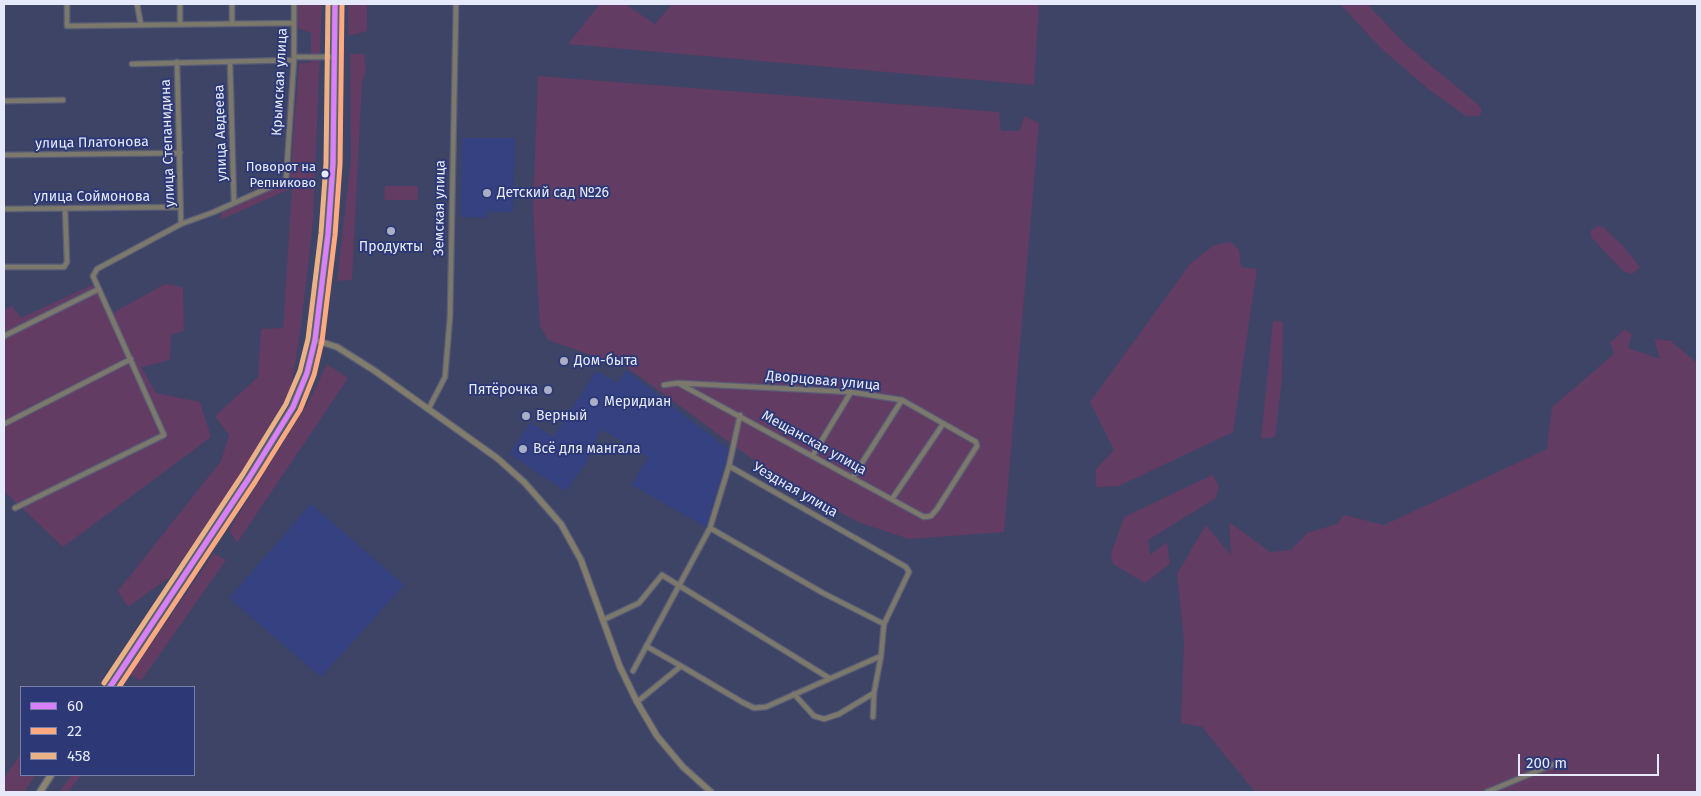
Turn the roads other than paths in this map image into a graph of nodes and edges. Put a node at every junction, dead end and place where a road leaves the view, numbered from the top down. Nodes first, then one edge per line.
1 (67, 4) edge
2 (137, 4) edge
3 (180, 4) edge
4 (232, 4) edge
5 (294, 4) edge
6 (335, 4) edge
7 (456, 4) edge
8 (294, 23) junction
9 (141, 24) junction
10 (180, 24) junction
11 (232, 24) junction
12 (334, 57) junction
13 (294, 58) junction
14 (177, 62) junction
15 (230, 62) junction
16 (132, 64) dead end
17 (64, 100) dead end
18 (4, 101) edge
19 (180, 153) junction
20 (4, 155) edge
21 (234, 203) junction
22 (65, 208) junction
23 (180, 208) junction
24 (4, 209) edge
25 (182, 224) junction
26 (4, 267) edge
27 (98, 289) junction
28 (4, 336) edge
29 (314, 340) junction
30 (131, 359) junction
31 (678, 383) junction
32 (664, 385) dead end
33 (851, 392) junction
34 (902, 400) junction
35 (429, 408) junction
36 (740, 415) junction
37 (4, 424) edge
38 (943, 424) junction
39 (813, 455) junction
40 (729, 466) junction
41 (853, 477) junction
42 (892, 499) junction
43 (15, 508) dead end
44 (937, 509) joint
45 (710, 528) junction
46 (679, 586) junction
47 (603, 620) junction
48 (884, 624) junction
49 (646, 646) junction
50 (882, 656) junction
51 (681, 666) junction
52 (633, 671) dead end
53 (829, 678) junction
54 (111, 686) edge
55 (874, 693) junction
56 (794, 694) junction
57 (637, 702) junction
58 (873, 717) dead end
59 (1558, 762) dead end
60 (50, 776) edge
61 (40, 792) edge
62 (711, 792) edge
63 (1487, 792) edge

1 - 9 street
2 - 9 street
3 - 10 street
4 - 11 street
5 - 8 street, Крымская улица
6 - 12 main road
7 - 35 street, Земская улица
8 - 11 street
8 - 13 street, Крымская улица
9 - 10 street
10 - 11 street
12 - 13 street
12 - 29 main road
13 - 15 street
13 - 21 street, Крымская улица
14 - 15 street
14 - 16 street
14 - 19 street, улица Степанидина
15 - 21 street, улица Авдеева
17 - 18 street
19 - 20 street, улица Платонова
19 - 23 street, улица Степанидина
21 - 25 street, Крымская улица
22 - 23 street, улица Соймонова
22 - 24 street, улица Соймонова
22 - 26 street
23 - 25 street, улица Степанидина
25 - 27 street, Крымская улица
27 - 28 street
27 - 30 street, Крымская улица
29 - 35 street
29 - 54 main road
30 - 37 street
30 - 43 street, Крымская улица
31 - 32 street, Дворцовая улица
31 - 33 street, Дворцовая улица
31 - 36 street, Мещанская улица
33 - 34 street, Дворцовая улица
33 - 39 street
34 - 38 street, Дворцовая улица
34 - 41 street
35 - 47 street
36 - 39 street, Мещанская улица
36 - 40 street
38 - 42 street
38 - 44 street, Дворцовая улица
39 - 41 street, Мещанская улица
40 - 45 street
40 - 48 street, Уездная улица
41 - 42 street, Мещанская улица
42 - 44 street, Мещанская улица
45 - 46 street
45 - 48 street
46 - 47 street
46 - 49 street
46 - 53 street
47 - 57 street
48 - 50 street
49 - 51 street
49 - 52 street
50 - 53 street
50 - 55 street
51 - 56 street
51 - 57 street
53 - 56 street
55 - 56 street
55 - 58 street
57 - 62 street
59 - 63 street
60 - 61 main road

